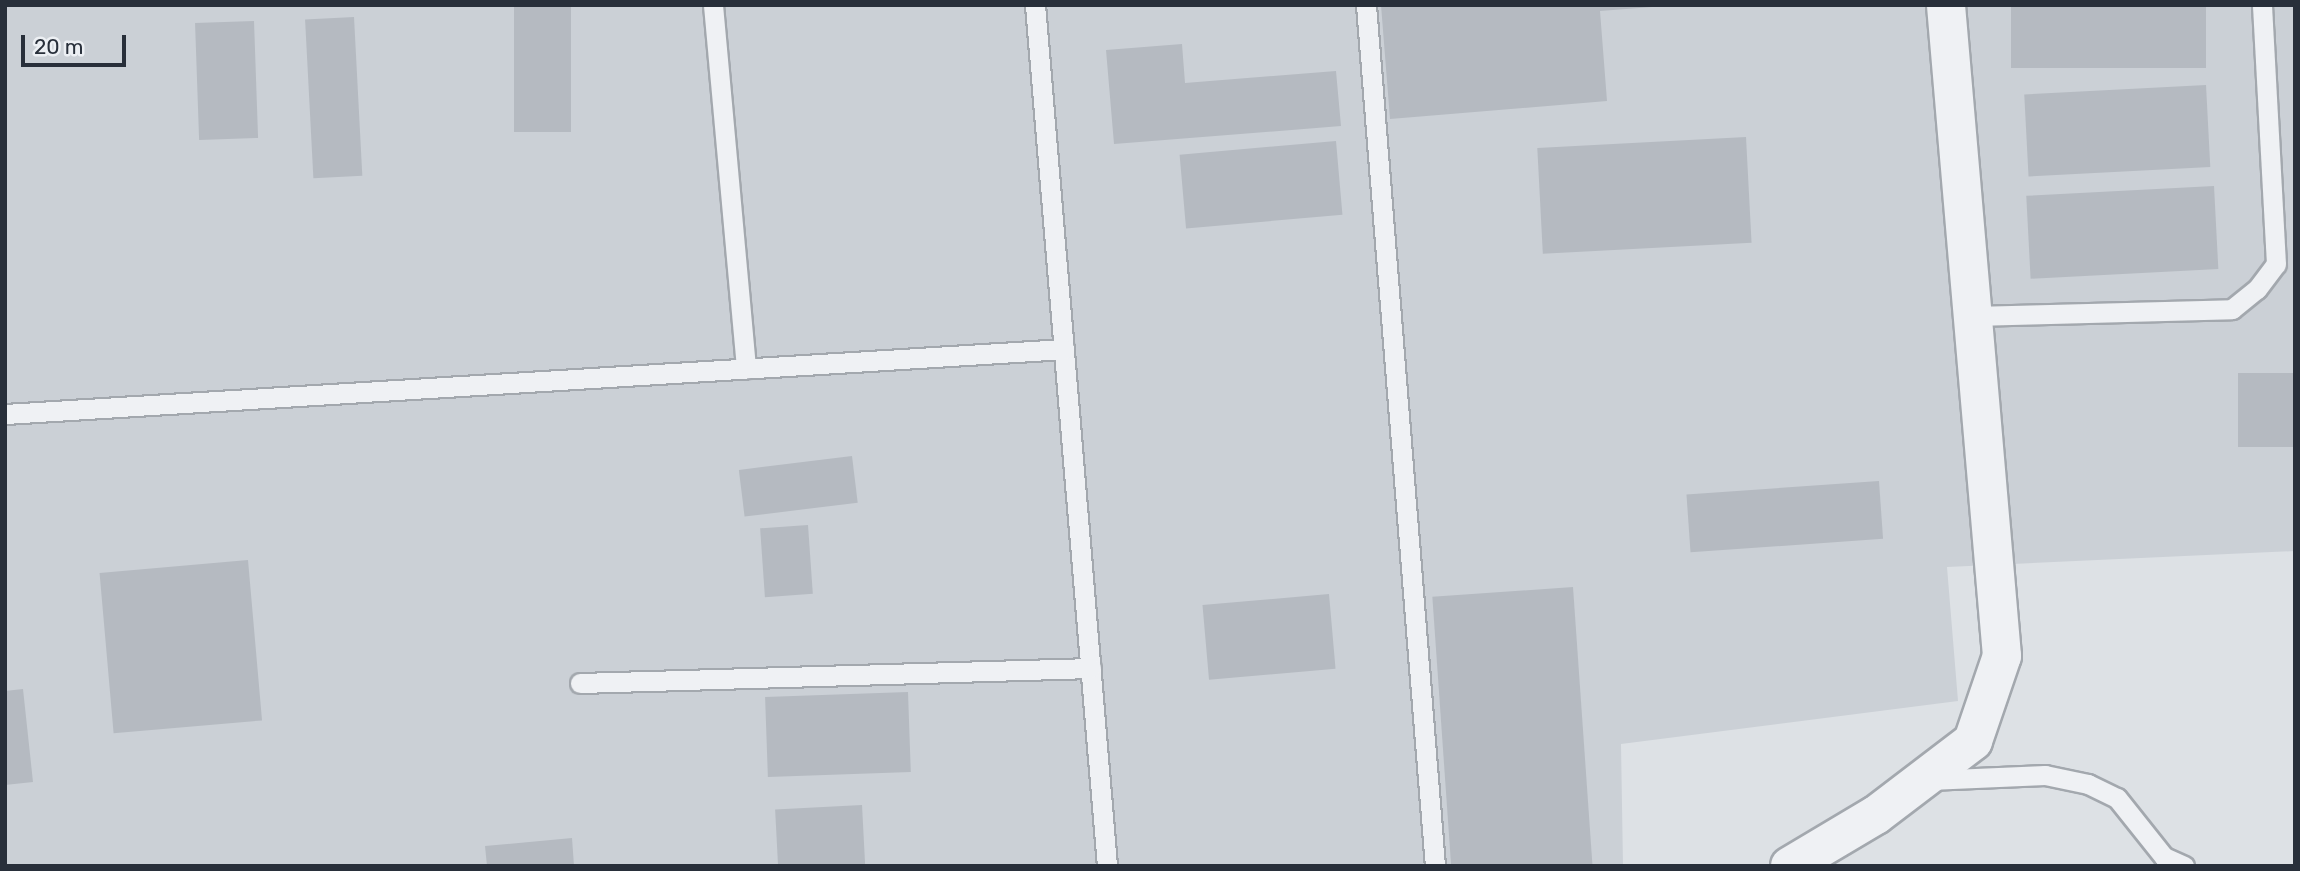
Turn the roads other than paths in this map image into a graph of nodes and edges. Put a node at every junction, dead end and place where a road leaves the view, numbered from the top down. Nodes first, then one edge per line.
1 (713, 5) edge
2 (1035, 5) edge
3 (1366, 5) edge
4 (1946, 5) edge
5 (2262, 5) edge
6 (1973, 316) junction
7 (1064, 349) junction
8 (746, 369) junction
9 (5, 414) edge
10 (1090, 668) junction
11 (580, 683) dead end
12 (1921, 780) junction
13 (1107, 866) edge
14 (1435, 866) edge
15 (1790, 866) edge
16 (2184, 866) edge

1 - 8 lane
2 - 7 lane
3 - 14 lane
4 - 6 street
5 - 6 lane
6 - 12 street
7 - 8 lane
7 - 10 lane
8 - 9 lane
10 - 11 lane
10 - 13 lane
12 - 15 street
12 - 16 lane

